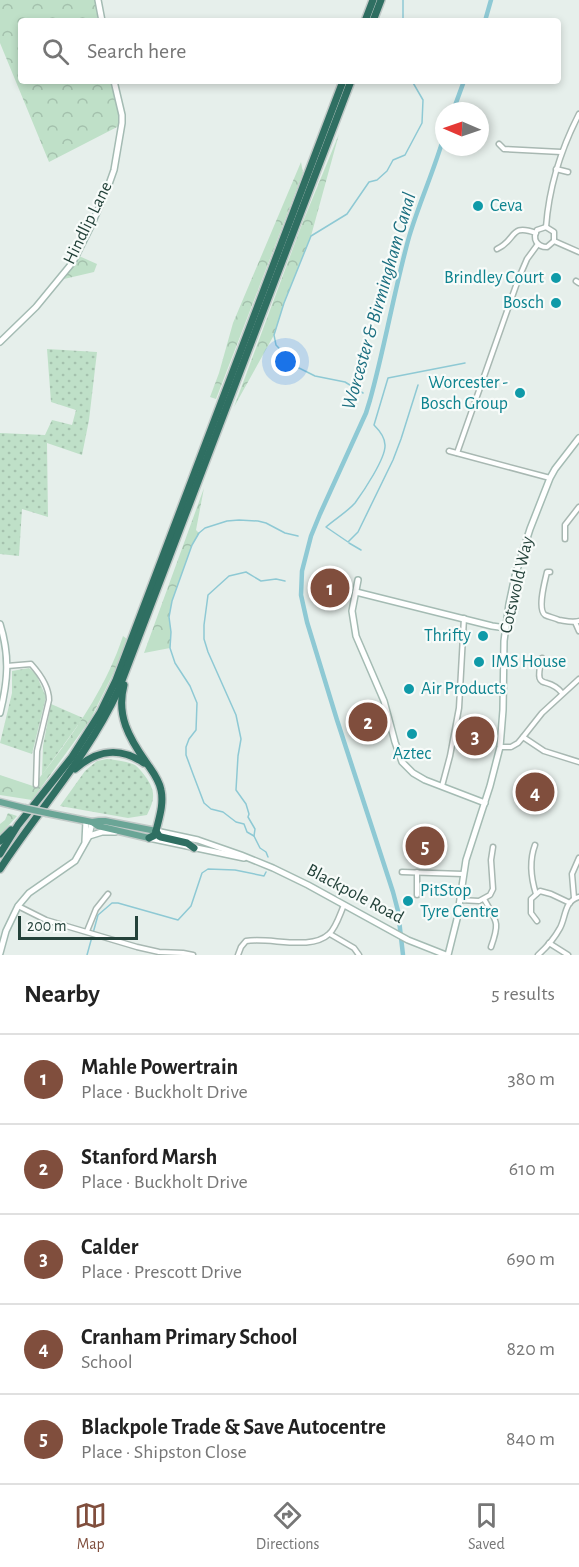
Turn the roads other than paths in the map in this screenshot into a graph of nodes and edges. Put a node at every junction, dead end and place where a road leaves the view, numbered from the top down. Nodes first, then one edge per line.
1 (98, 0) edge
2 (373, 0) edge
3 (381, 0) edge
4 (101, 18) edge
5 (366, 18) edge
6 (374, 18) edge
7 (115, 84) edge
8 (341, 84) edge
9 (350, 84) edge
10 (579, 114) edge
11 (499, 144) dead end
12 (561, 152) junction
13 (556, 169) junction
14 (568, 172) dead end
15 (546, 227) junction
16 (536, 233) junction
17 (554, 241) junction
18 (538, 244) junction
19 (497, 249) dead end
20 (579, 252) edge
21 (0, 342) edge
22 (579, 438) edge
23 (449, 451) dead end
24 (457, 453) junction
25 (550, 478) junction
26 (579, 507) edge
27 (565, 539) dead end
28 (550, 572) dead end
29 (358, 580) dead end
30 (356, 592) junction
31 (464, 618) junction
32 (577, 622) edge
33 (0, 624) edge
34 (506, 628) junction
35 (579, 631) edge
36 (540, 659) dead end
37 (7, 666) junction
38 (127, 670) junction
39 (579, 678) edge
40 (562, 693) junction
41 (0, 713) edge
42 (524, 737) junction
43 (500, 747) junction
44 (579, 762) edge
45 (149, 766) junction
46 (68, 774) junction
47 (36, 785) dead end
48 (442, 786) junction
49 (0, 802) edge
50 (485, 803) junction
51 (89, 822) junction
52 (18, 825) junction
53 (156, 831) junction
54 (123, 832) junction
55 (87, 838) junction
56 (149, 838) junction
57 (0, 841) edge
58 (535, 845) dead end
59 (194, 848) junction
60 (493, 848) dead end
61 (0, 854) edge
62 (579, 858) edge
63 (249, 859) junction
64 (0, 869) edge
65 (402, 872) dead end
66 (417, 872) junction
67 (463, 874) junction
68 (108, 894) dead end
69 (536, 894) junction
70 (417, 895) dead end
71 (579, 897) edge
72 (574, 898) junction
73 (484, 899) junction
74 (459, 900) junction
75 (570, 903) junction
76 (344, 905) junction
77 (18, 906) junction
78 (537, 921) dead end
79 (90, 932) junction
80 (330, 934) junction
81 (549, 943) junction
82 (491, 947) dead end
83 (0, 953) edge
84 (193, 955) edge
85 (238, 955) edge
86 (358, 955) edge
87 (447, 955) edge
88 (538, 955) edge
89 (568, 955) edge

1 - 4 street
2 - 5 highway
3 - 6 highway
7 - 21 street, Hindlip Lane
8 - 52 highway
9 - 38 highway
10 - 12 street
11 - 12 street
12 - 13 street
13 - 14 street
13 - 15 street
15 - 16 street
15 - 17 street
16 - 18 street
16 - 19 street
17 - 18 street
17 - 20 street
18 - 24 street
22 - 25 street, Cotswold Way
23 - 24 street
24 - 25 street
25 - 34 street, Cotswold Way
26 - 27 street
28 - 32 street
29 - 30 street
30 - 31 street
30 - 48 street
31 - 34 street
31 - 48 street
32 - 35 street
33 - 37 street
34 - 43 street, Cotswold Way
36 - 40 street
37 - 41 street
37 - 47 street
38 - 45 highway
38 - 46 highway
39 - 40 street
40 - 42 street
42 - 43 street
42 - 44 street
43 - 50 street, Cotswold Way
45 - 46 highway
45 - 53 highway
46 - 64 highway
48 - 50 street
49 - 51 main road, Blackpole Road, bridge
50 - 67 street, Cotswold Way
51 - 53 main road, Blackpole Road
51 - 54 main road, Blackpole Road
51 - 55 street
52 - 57 highway
52 - 61 highway
53 - 56 highway
53 - 59 highway
53 - 63 street, Blackpole Road
54 - 55 street
54 - 56 main road, Blackpole Road
55 - 77 street
56 - 59 street, Blackpole Road
58 - 69 street
59 - 63 street, Blackpole Road
60 - 73 street
62 - 72 street
63 - 76 street, Blackpole Road
65 - 66 street
66 - 67 street
66 - 70 street
67 - 74 street, Cotswold Way
68 - 79 street
69 - 75 street
69 - 78 street
71 - 72 street
72 - 75 street
73 - 74 street
73 - 82 street
74 - 87 street, Cotswold Way
75 - 81 street
76 - 80 street
76 - 87 street, Blackpole Road
77 - 79 street
77 - 83 street
79 - 84 street
80 - 85 street
80 - 86 street
81 - 88 street
81 - 89 street

